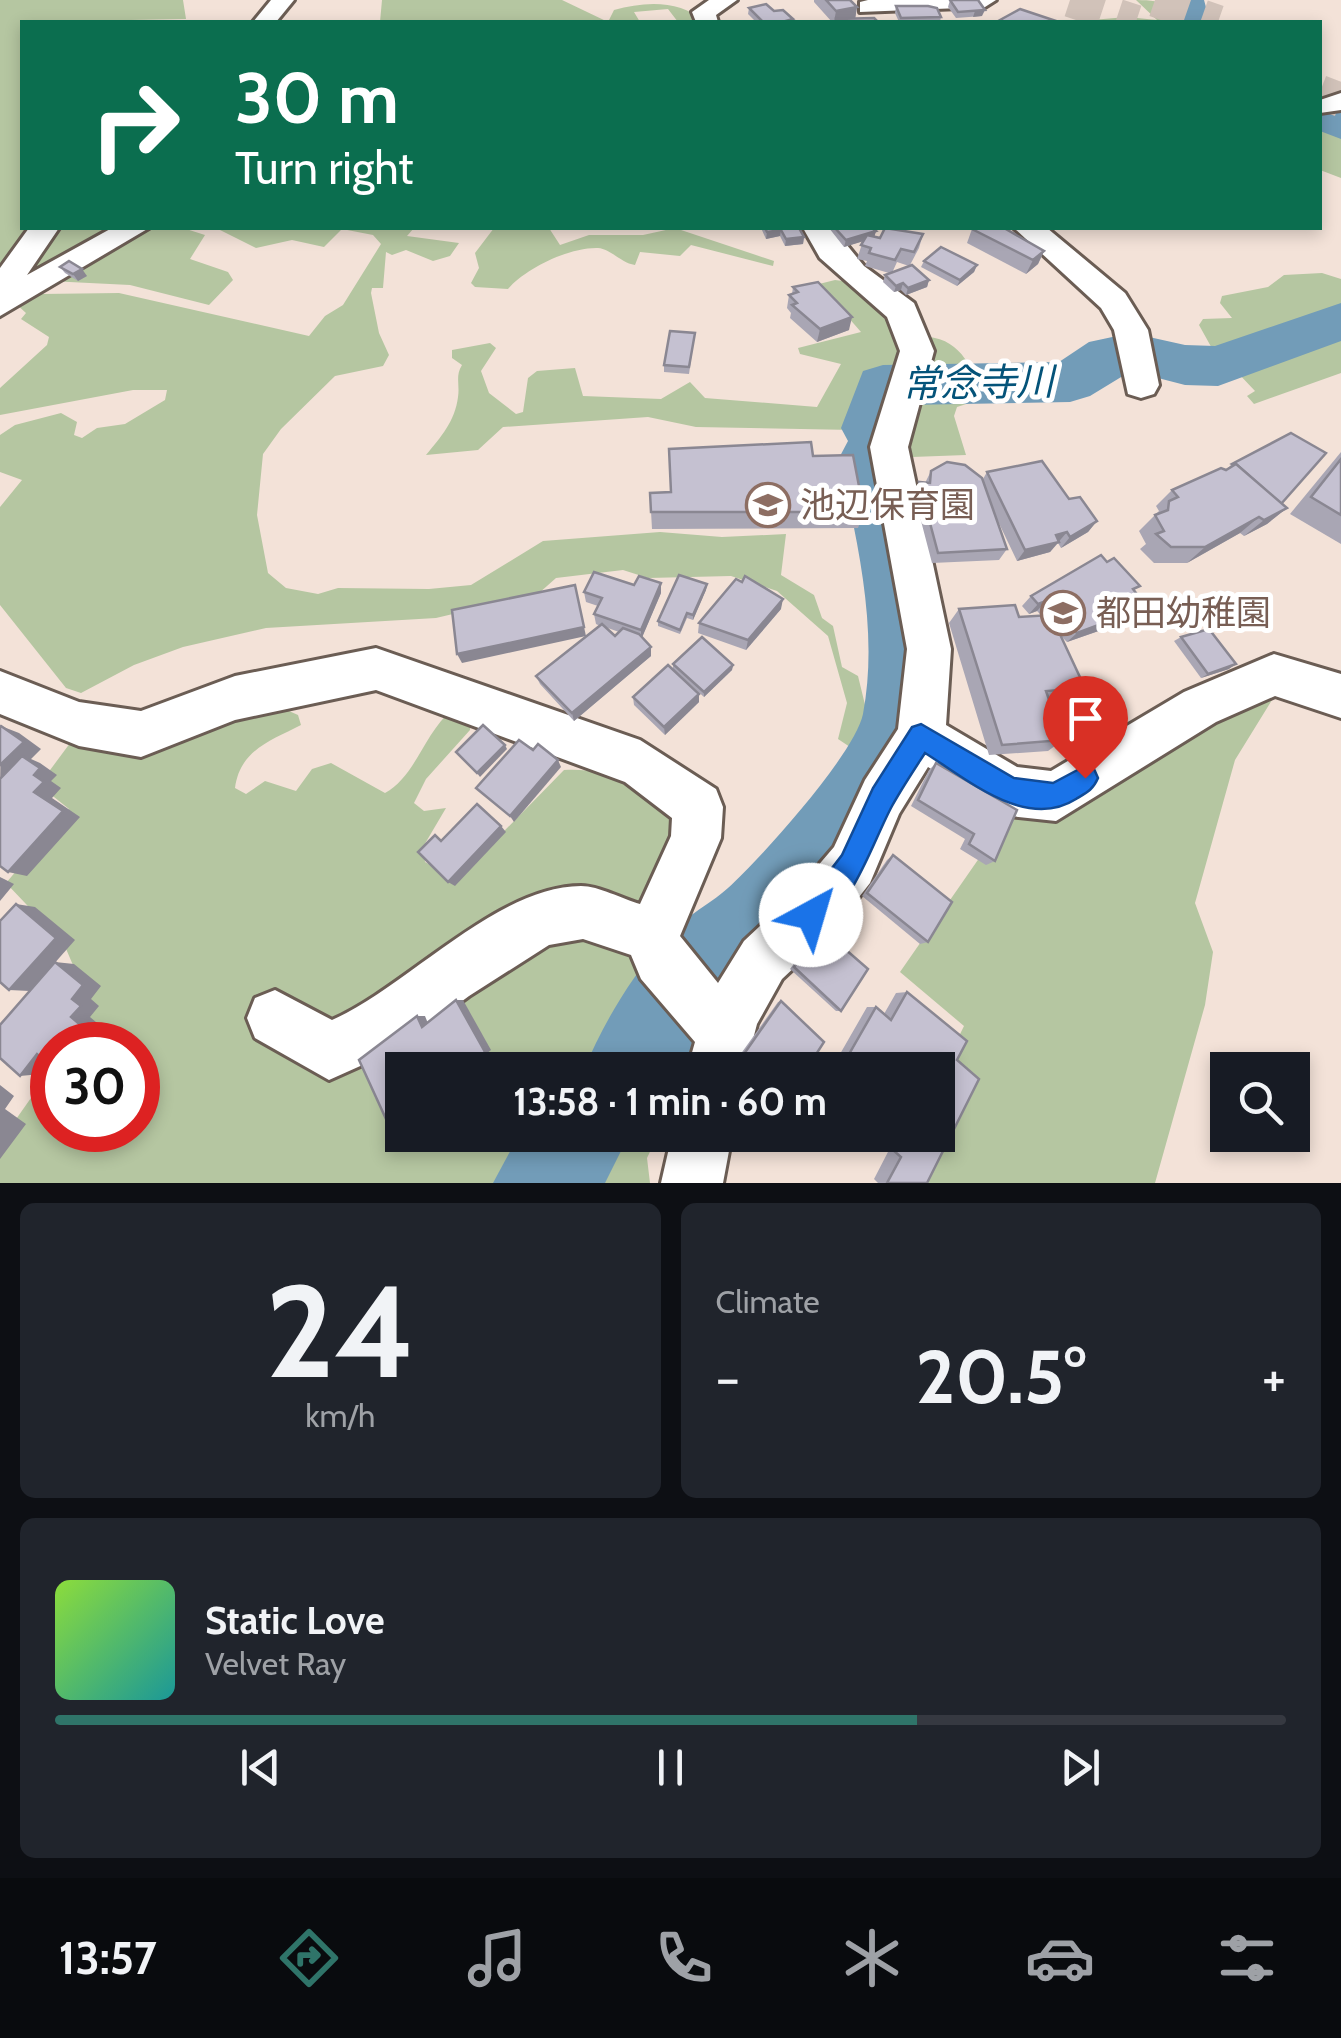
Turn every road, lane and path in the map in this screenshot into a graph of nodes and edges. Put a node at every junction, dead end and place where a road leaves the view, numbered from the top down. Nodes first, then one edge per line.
1 (283, 0) edge
2 (726, 0) edge
3 (992, 1) edge
4 (869, 10) edge
5 (266, 20) edge
6 (706, 20) edge
7 (43, 230) edge
8 (131, 230) edge
9 (819, 230) edge
10 (1031, 230) edge
11 (0, 291) edge
12 (0, 305) edge
13 (1142, 385) dead end
14 (0, 692) edge
15 (1341, 696) edge
16 (921, 736) junction
17 (689, 998) edge
18 (275, 1018) dead end
19 (698, 1152) edge
20 (692, 1183) edge

1 - 5 street
2 - 6 street
3 - 4 street
7 - 11 street
8 - 12 street
9 - 16 street
10 - 13 street
14 - 17 street
15 - 16 street
16 - 17 street
17 - 18 street
19 - 20 street

